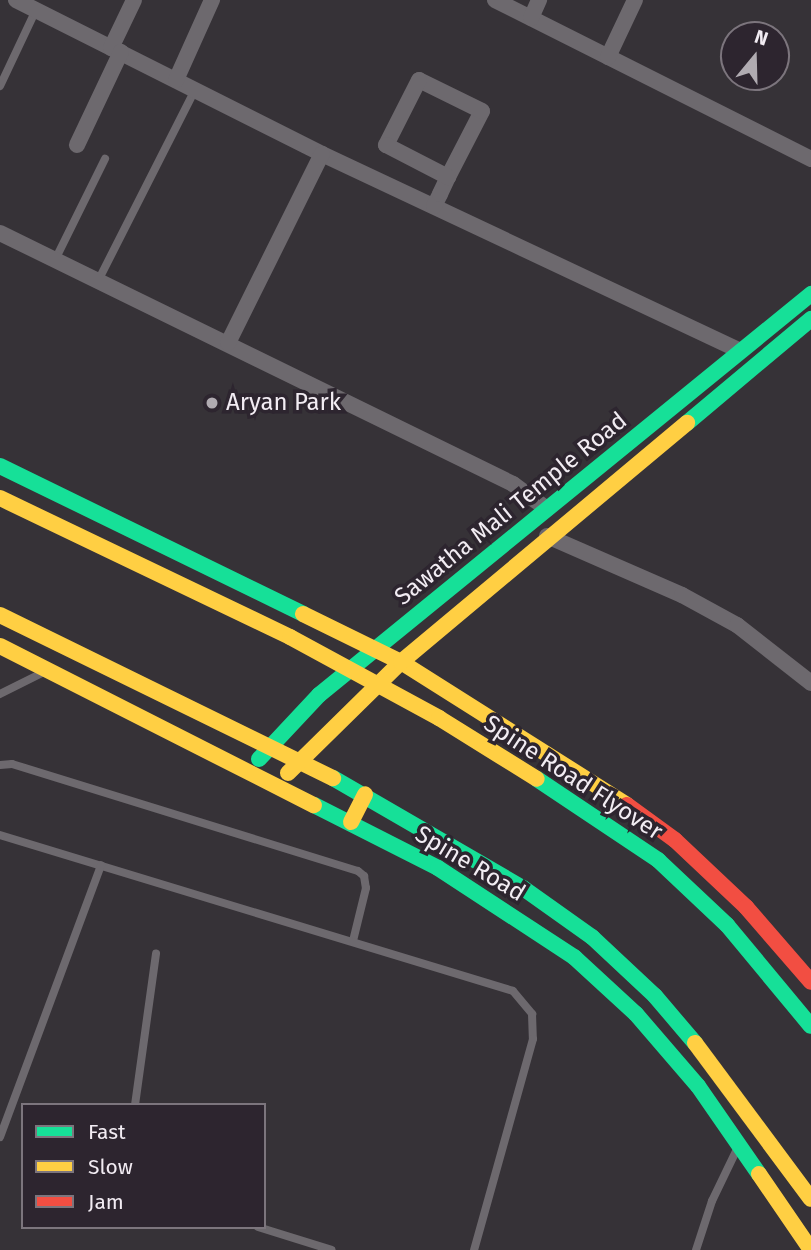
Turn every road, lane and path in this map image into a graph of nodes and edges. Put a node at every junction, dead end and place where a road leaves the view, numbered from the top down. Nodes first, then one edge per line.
1 (16, 0) edge
2 (134, 0) edge
3 (212, 0) edge
4 (495, 0) edge
5 (539, 0) edge
6 (635, 0) edge
7 (36, 10) junction
8 (524, 10) edge
9 (116, 50) junction
10 (608, 57) junction
11 (176, 80) junction
12 (0, 86) edge
13 (195, 89) junction
14 (77, 145) dead end
15 (322, 153) junction
16 (105, 159) dead end
17 (811, 159) edge
18 (448, 177) junction
19 (433, 206) junction
20 (0, 233) edge
21 (55, 260) junction
22 (98, 281) junction
23 (811, 294) edge
24 (811, 319) edge
25 (229, 343) junction
26 (740, 351) junction
27 (0, 466) edge
28 (0, 498) edge
29 (547, 509) junction
30 (547, 536) junction
31 (0, 615) edge
32 (0, 646) edge
33 (374, 648) junction
34 (401, 662) junction
35 (48, 670) junction
36 (349, 670) junction
37 (811, 683) edge
38 (377, 685) junction
39 (0, 694) edge
40 (270, 746) junction
41 (299, 760) junction
42 (0, 765) edge
43 (250, 769) junction
44 (278, 786) junction
45 (365, 794) junction
46 (351, 822) junction
47 (0, 835) edge
48 (101, 865) junction
49 (353, 941) junction
50 (156, 953) dead end
51 (811, 982) edge
52 (811, 1026) edge
53 (135, 1103) edge
54 (0, 1137) edge
55 (739, 1145) junction
56 (811, 1199) edge
57 (264, 1229) edge
58 (331, 1250) edge
59 (474, 1250) edge
60 (696, 1250) edge
61 (811, 1250) edge

1 - 7 street
2 - 9 street
3 - 11 street
4 - 8 street
5 - 8 street
6 - 10 street
7 - 9 street
7 - 12 lane
8 - 10 street
9 - 11 street
9 - 14 street
10 - 17 street
11 - 13 street
13 - 15 street
13 - 22 lane
15 - 19 street
15 - 25 street
16 - 21 lane
18 - 18 street
18 - 19 street
19 - 26 street
20 - 21 street
21 - 22 street
22 - 25 street
23 - 26 street, Sawatha Mali Temple Road
24 - 30 street, Sawatha Mali Temple Road
25 - 29 street
26 - 29 street, Sawatha Mali Temple Road
27 - 33 street
28 - 36 street
29 - 33 street, Sawatha Mali Temple Road
30 - 34 street, Sawatha Mali Temple Road
30 - 37 street
31 - 40 street
32 - 35 street, Spine Road
33 - 34 street
33 - 36 street, Sawatha Mali Temple Road
34 - 38 street, Sawatha Mali Temple Road
34 - 51 street
35 - 39 lane
35 - 43 street, Spine Road
36 - 38 street
36 - 40 street, Sawatha Mali Temple Road
38 - 41 street, Sawatha Mali Temple Road
38 - 52 street, Spine Road Flyover
40 - 41 street
40 - 43 street, Sawatha Mali Temple Road
41 - 44 street, Sawatha Mali Temple Road
41 - 45 street
42 - 49 lane
43 - 44 street, Spine Road
44 - 46 street, Spine Road
45 - 46 street
45 - 56 street
46 - 55 street, Spine Road
47 - 48 lane
48 - 49 lane
48 - 54 lane
49 - 59 lane
50 - 53 lane
55 - 60 lane
55 - 61 street, Spine Road
57 - 58 lane

